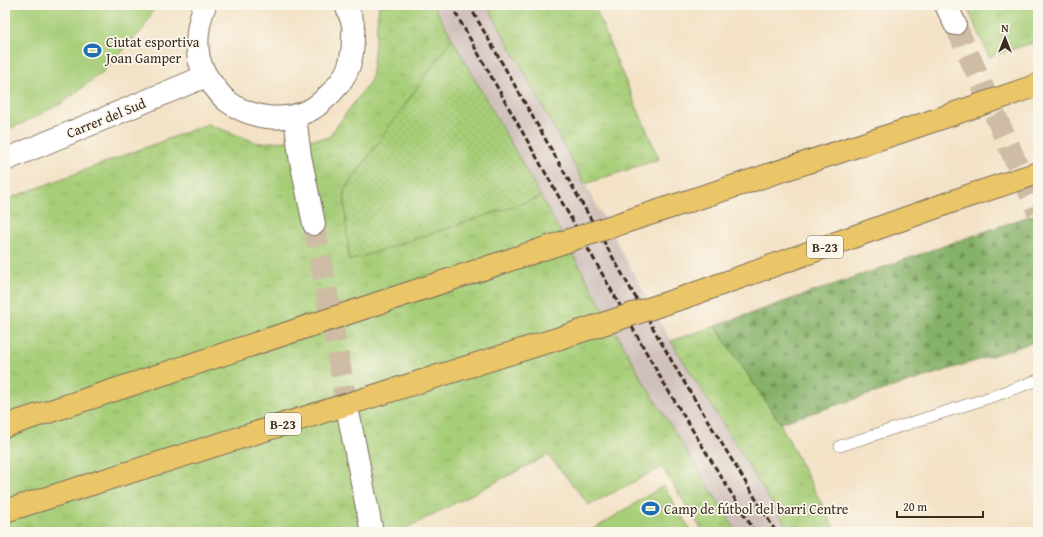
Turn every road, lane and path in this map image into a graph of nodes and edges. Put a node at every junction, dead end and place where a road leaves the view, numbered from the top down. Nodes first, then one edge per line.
1 (205, 5) edge
2 (346, 5) edge
3 (206, 76) junction
4 (1038, 84) edge
5 (297, 115) junction
6 (5, 160) edge
7 (1038, 173) edge
8 (314, 224) tunnel mouth
9 (1038, 380) edge
10 (349, 417) tunnel mouth
11 (5, 426) edge
12 (840, 446) dead end
13 (5, 511) edge
14 (372, 532) edge

1 - 3 street
2 - 5 street
3 - 5 street
3 - 6 street, Carrer del Sud
4 - 11 highway, bridge
5 - 8 street
7 - 13 highway, B-23, bridge
9 - 12 lane
10 - 14 street

